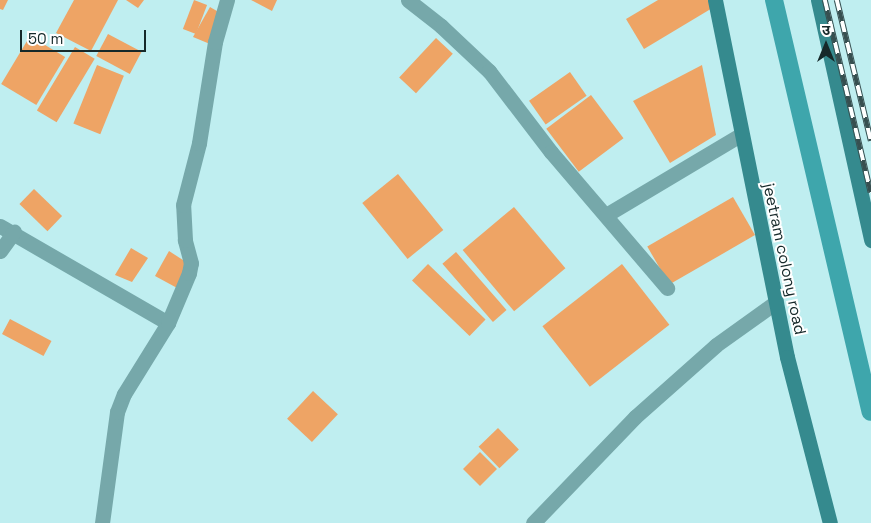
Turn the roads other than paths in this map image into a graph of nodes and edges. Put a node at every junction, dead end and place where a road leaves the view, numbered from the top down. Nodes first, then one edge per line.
1 (227, 0) edge
2 (408, 0) edge
3 (715, 0) edge
4 (818, 0) edge
5 (740, 135) junction
6 (606, 215) junction
7 (0, 226) edge
8 (14, 232) junction
9 (871, 240) edge
10 (0, 251) edge
11 (667, 288) dead end
12 (776, 302) junction
13 (168, 323) junction
14 (102, 523) edge
15 (533, 523) edge
16 (830, 523) edge

1 - 13 street
2 - 6 street
3 - 5 street, jeetram colony road
4 - 9 street
5 - 6 street
5 - 12 street, jeetram colony road
6 - 11 street
7 - 8 street
8 - 10 street
8 - 13 street
12 - 15 street
12 - 16 street, jeetram colony road
13 - 14 street

